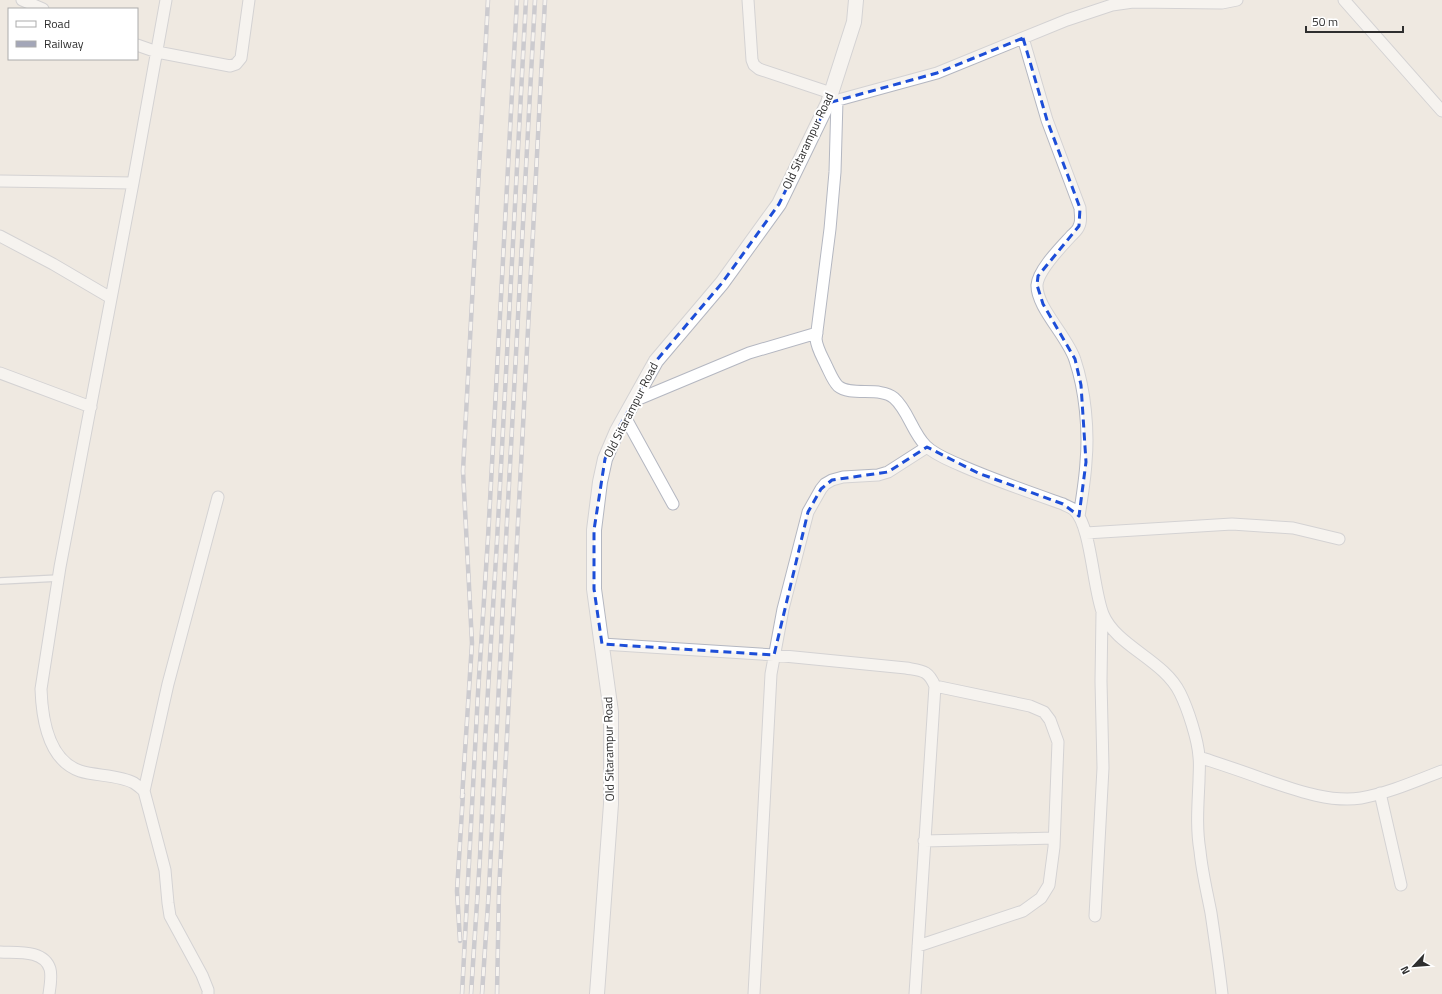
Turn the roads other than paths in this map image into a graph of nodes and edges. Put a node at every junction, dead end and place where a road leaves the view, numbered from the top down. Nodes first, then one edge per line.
1 (22, 0) edge
2 (166, 0) edge
3 (249, 0) edge
4 (748, 0) edge
5 (856, 0) edge
6 (1238, 0) edge
7 (1344, 0) edge
8 (1150, 1) edge
9 (41, 8) edge
10 (1023, 38) junction
11 (138, 45) edge
12 (158, 52) junction
13 (832, 99) junction
14 (1442, 111) edge
15 (0, 181) edge
16 (133, 183) junction
17 (0, 236) edge
18 (112, 298) junction
19 (817, 333) junction
20 (0, 373) edge
21 (634, 401) junction
22 (91, 407) junction
23 (625, 416) junction
24 (927, 447) junction
25 (218, 497) dead end
26 (673, 504) dead end
27 (1079, 516) junction
28 (1086, 533) junction
29 (1339, 539) dead end
30 (59, 578) junction
31 (0, 581) edge
32 (1102, 611) junction
33 (602, 644) junction
34 (774, 655) junction
35 (935, 686) junction
36 (1199, 757) junction
37 (1442, 771) edge
38 (144, 791) junction
39 (1380, 793) junction
40 (1054, 838) junction
41 (924, 841) junction
42 (1401, 885) dead end
43 (1095, 916) dead end
44 (918, 946) junction
45 (0, 952) edge
46 (49, 994) edge
47 (208, 994) edge
48 (597, 994) edge
49 (754, 994) edge
50 (915, 994) edge
51 (1222, 994) edge

1 - 9 street
2 - 12 street
3 - 12 street
4 - 13 street
5 - 13 street, Old Sitarampur Road
6 - 8 street
7 - 14 street
8 - 10 street
10 - 13 street
10 - 27 street
11 - 12 street
12 - 16 street
13 - 19 street
13 - 21 street, Old Sitarampur Road
15 - 16 street
16 - 18 street
17 - 18 street
18 - 22 street
19 - 21 street
19 - 24 street
20 - 22 street
21 - 23 street, Old Sitarampur Road
22 - 30 street
23 - 26 street
23 - 33 street, Old Sitarampur Road
24 - 27 street
24 - 34 street
25 - 38 street
27 - 28 street
28 - 29 street
28 - 32 street
30 - 31 lane
30 - 38 street
32 - 36 street
32 - 43 street
33 - 34 street
33 - 48 street, Old Sitarampur Road
34 - 35 street
34 - 49 street
35 - 40 street
35 - 41 street
36 - 39 street
36 - 51 street
37 - 39 street
38 - 47 street
39 - 42 street
40 - 41 street
40 - 44 street
41 - 44 street
44 - 50 street
45 - 46 street

